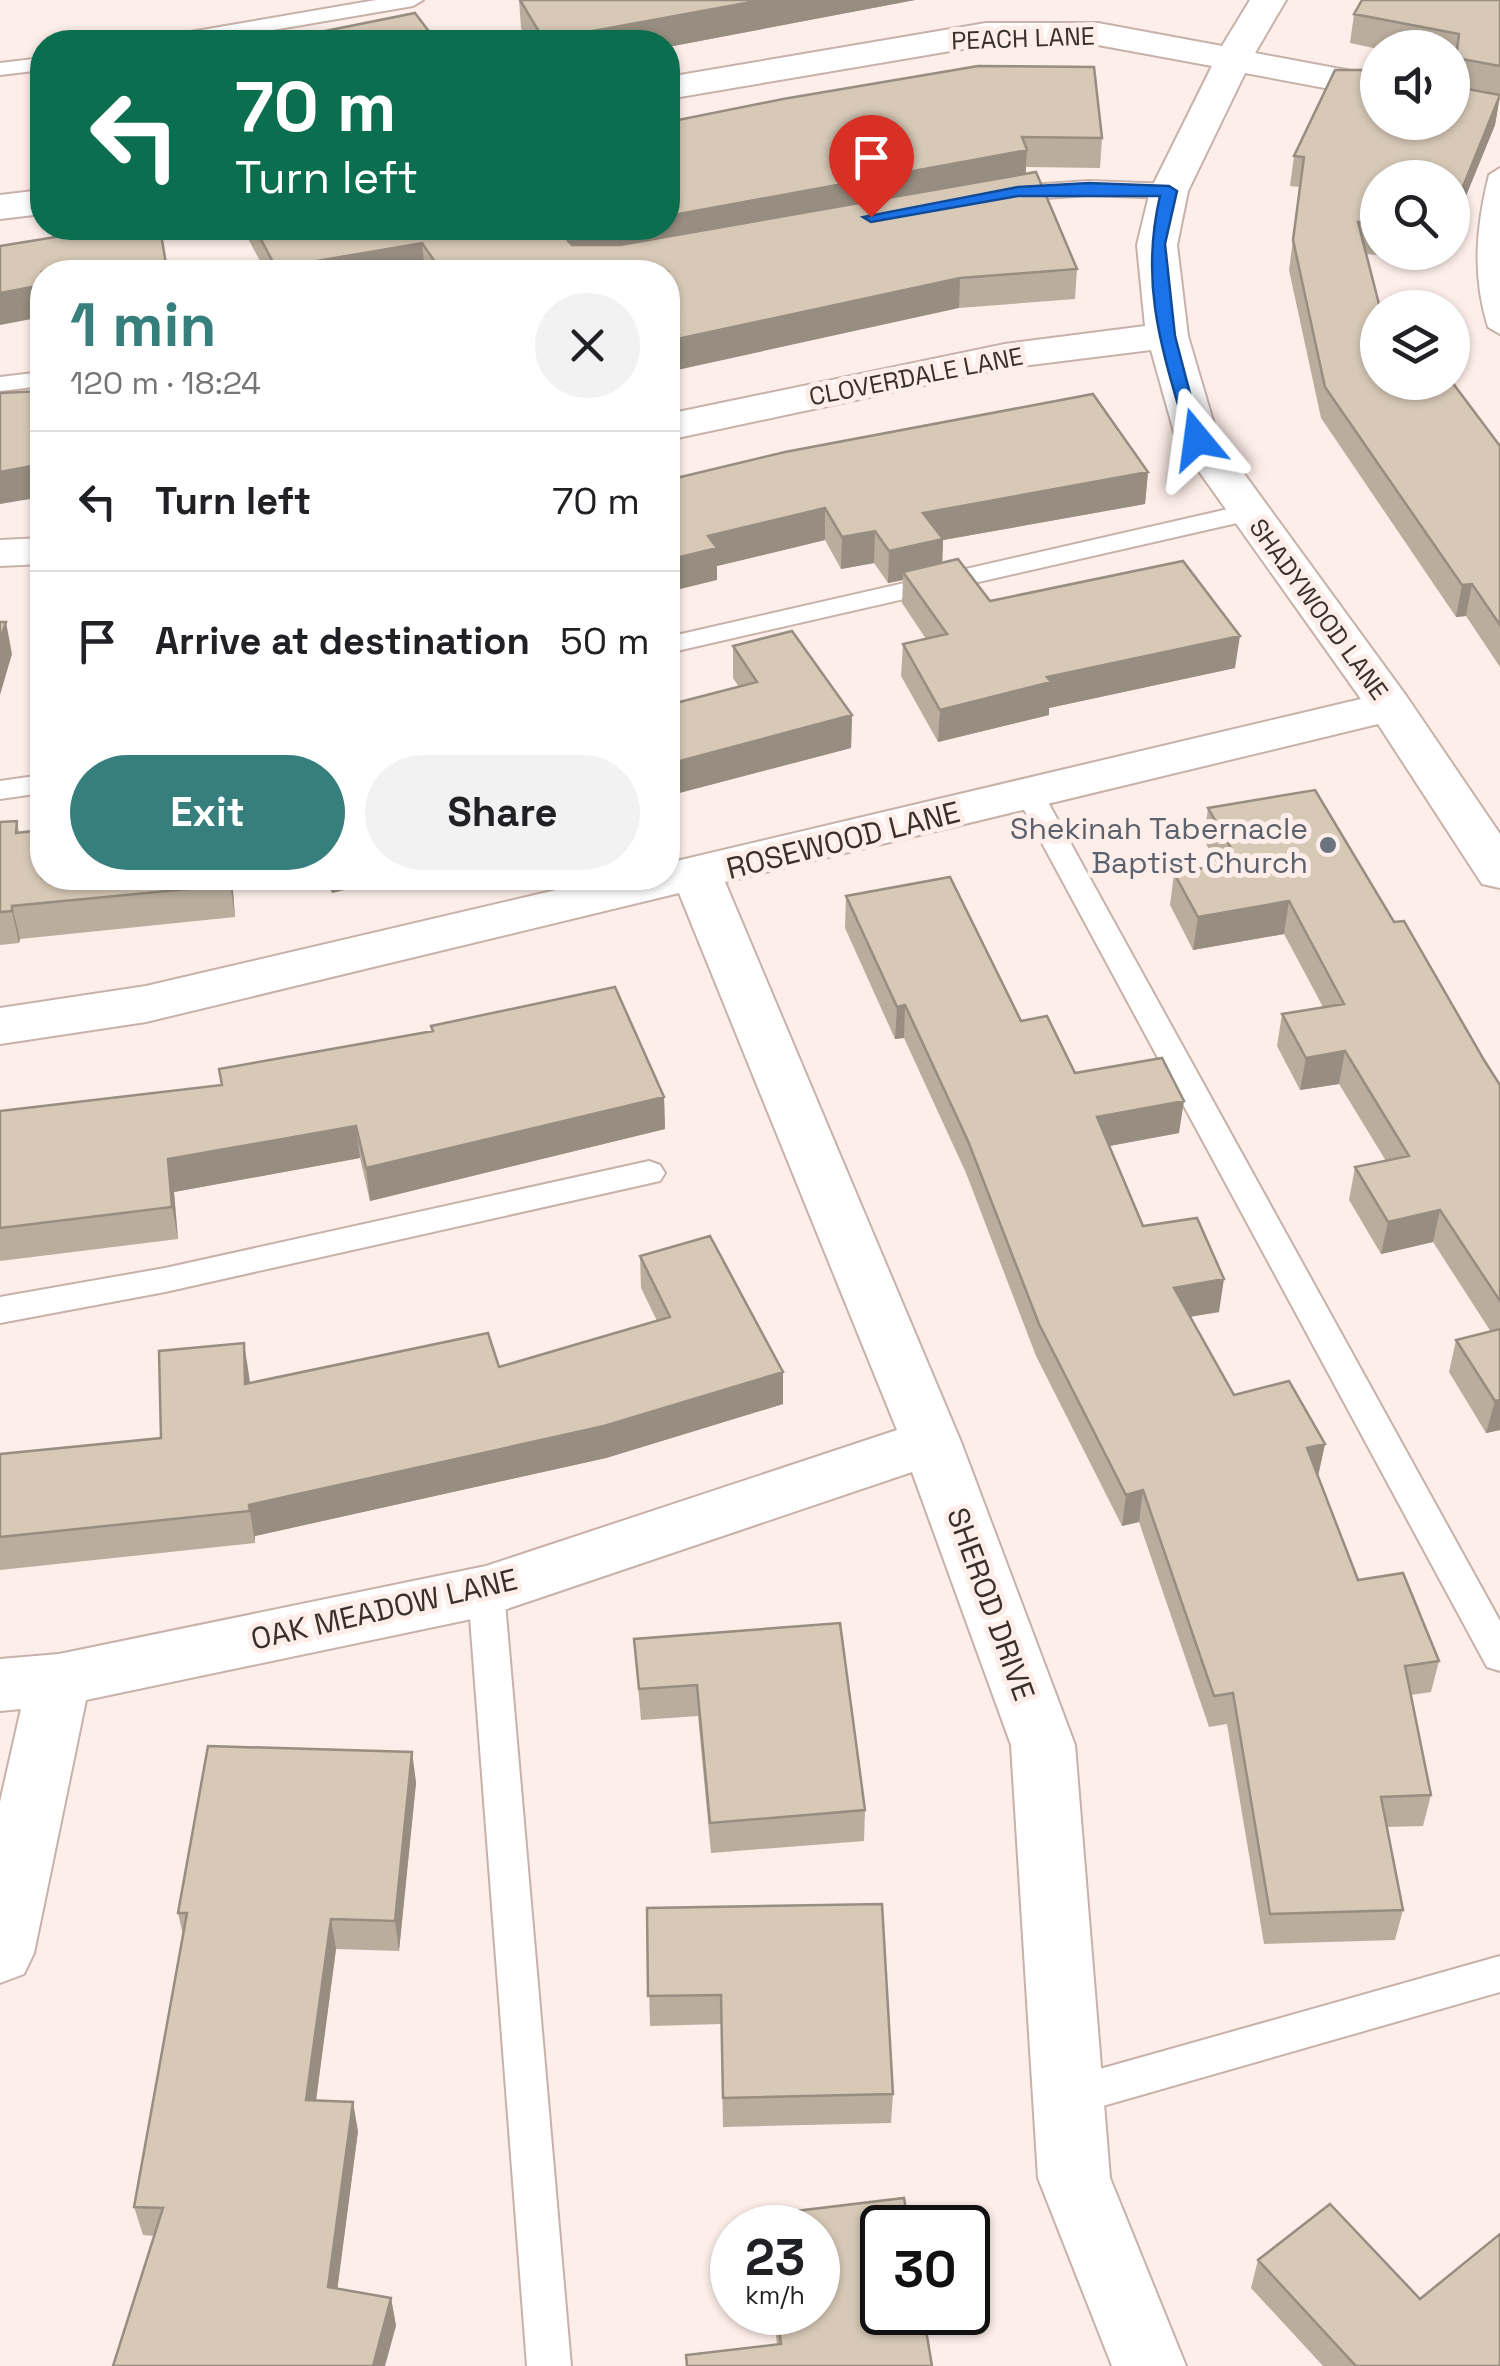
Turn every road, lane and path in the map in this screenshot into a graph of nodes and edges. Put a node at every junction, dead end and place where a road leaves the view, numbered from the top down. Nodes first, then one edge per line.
1 (414, 0) edge
2 (1268, 0) edge
3 (238, 30) edge
4 (1235, 60) junction
5 (30, 65) edge
6 (0, 69) edge
7 (1360, 84) edge
8 (680, 86) edge
9 (1500, 175) edge
10 (1169, 191) junction
11 (981, 198) edge
12 (30, 203) edge
13 (0, 207) edge
14 (1500, 327) edge
15 (1166, 336) junction
16 (30, 380) edge
17 (0, 384) edge
18 (680, 424) edge
19 (1250, 512) junction
20 (30, 552) edge
21 (0, 554) edge
22 (680, 642) edge
23 (1390, 707) junction
24 (30, 786) edge
25 (0, 790) edge
26 (1030, 795) junction
27 (1500, 872) edge
28 (696, 876) junction
29 (680, 880) edge
30 (636, 890) edge
31 (0, 1026) edge
32 (649, 1173) dead end
33 (0, 1310) edge
34 (930, 1442) junction
35 (486, 1591) junction
36 (1500, 1656) edge
37 (30, 1682) edge
38 (0, 1953) edge
39 (1500, 1974) edge
40 (1068, 2097) junction
41 (549, 2366) edge
42 (1149, 2366) edge

1 - 3 lane
2 - 4 street, SHADYWOOD LANE
4 - 7 street, PEACH LANE
4 - 8 street, PEACH LANE
4 - 10 street, SHADYWOOD LANE
5 - 6 lane
9 - 14 lane
10 - 11 lane
10 - 15 street, SHADYWOOD LANE
12 - 13 street
15 - 18 street, CLOVERDALE LANE
15 - 19 street, SHADYWOOD LANE
16 - 17 lane
19 - 22 lane
19 - 23 street, SHADYWOOD LANE
20 - 21 street
23 - 26 street, ROSEWOOD LANE
23 - 27 street, SHADYWOOD LANE
24 - 25 lane
26 - 28 street, ROSEWOOD LANE
26 - 36 lane
28 - 29 street, ROSEWOOD LANE
28 - 34 street, SHEROD DRIVE
30 - 31 street, ROSEWOOD LANE
32 - 33 lane
34 - 35 street, OAK MEADOW LANE
34 - 40 street, SHEROD DRIVE
35 - 37 street, OAK MEADOW LANE
35 - 41 lane
37 - 38 street
39 - 40 lane
40 - 42 street, SHEROD DRIVE

